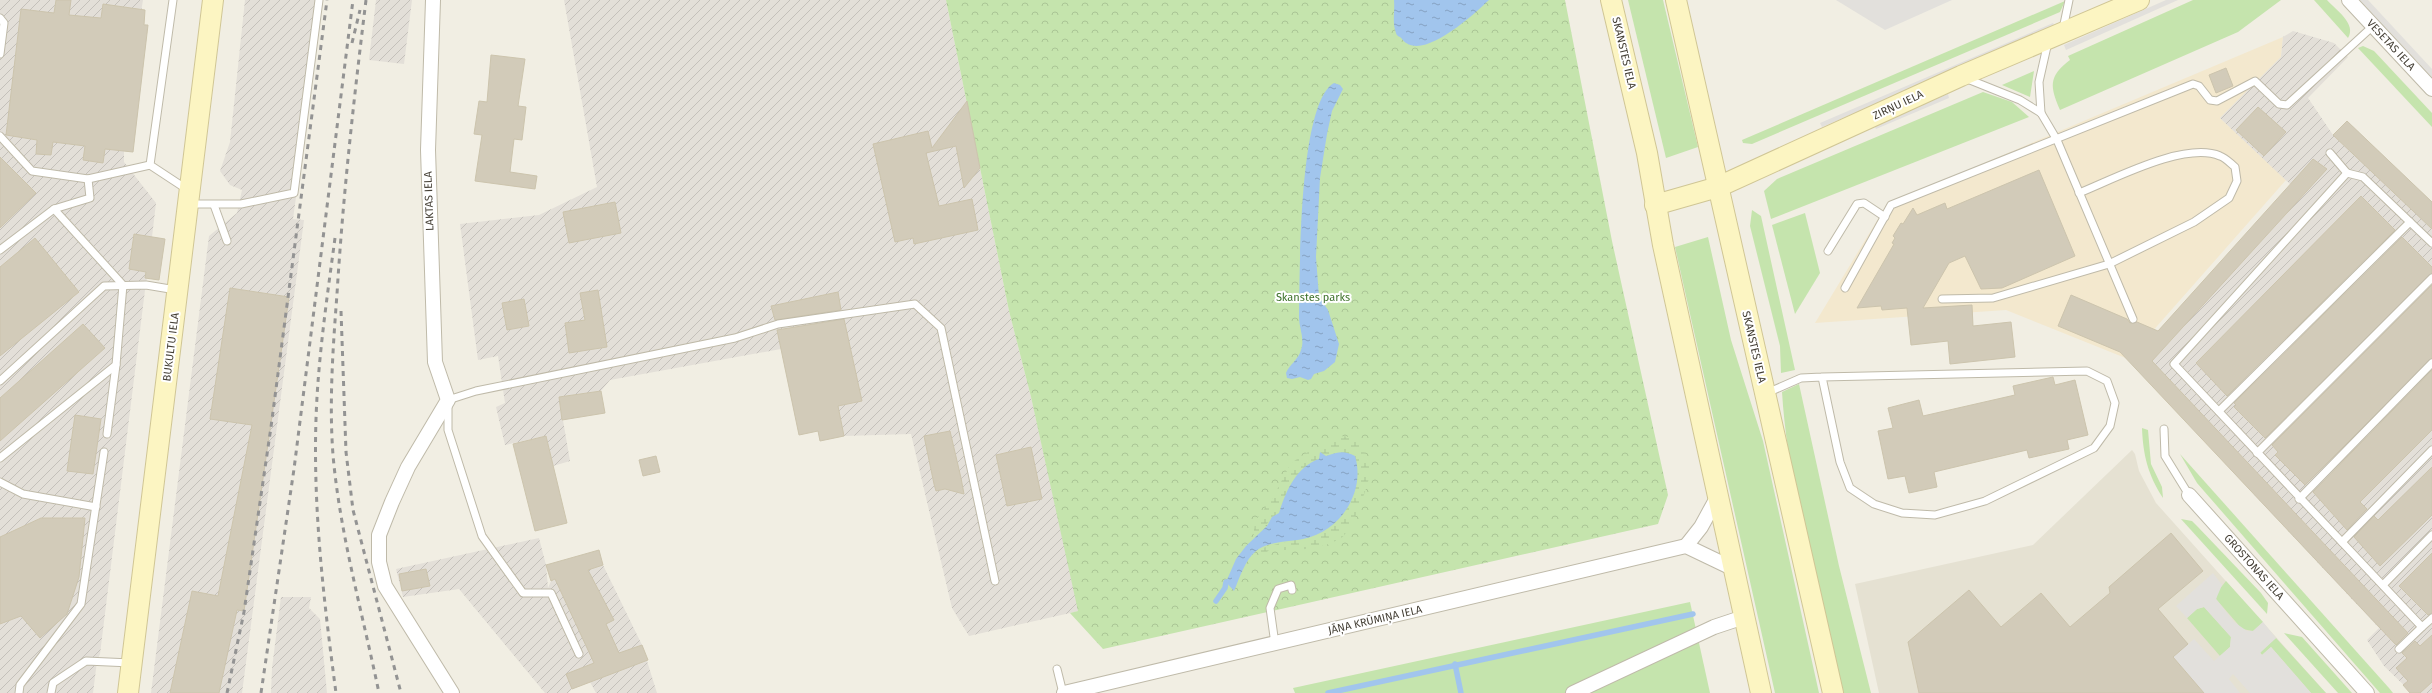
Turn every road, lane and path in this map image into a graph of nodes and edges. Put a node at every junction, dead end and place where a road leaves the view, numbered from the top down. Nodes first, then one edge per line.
1 (173, 0) edge
2 (213, 0) edge
3 (319, 0) edge
4 (433, 0) edge
5 (1611, 0) edge
6 (1676, 0) edge
7 (2069, 0) edge
8 (2139, 0) edge
9 (2349, 0) edge
10 (0, 18) edge
11 (2373, 26) junction
12 (2055, 36) junction
13 (0, 54) edge
14 (1961, 76) junction
15 (2432, 89) edge
16 (2040, 113) junction
17 (0, 136) edge
18 (2057, 140) junction
19 (2330, 153) dead end
20 (150, 165) junction
21 (2347, 173) junction
22 (88, 179) junction
23 (1718, 188) junction
24 (2079, 193) junction
25 (189, 198) junction
26 (214, 205) junction
27 (1655, 205) junction
28 (54, 209) junction
29 (1884, 217) junction
30 (2410, 222) junction
31 (227, 241) dead end
32 (2432, 243) edge
33 (0, 250) edge
34 (1828, 251) dead end
35 (2109, 264) junction
36 (2432, 278) edge
37 (122, 285) junction
38 (1845, 288) dead end
39 (178, 290) junction
40 (1942, 299) dead end
41 (2133, 319) dead end
42 (2432, 364) edge
43 (116, 365) junction
44 (1822, 377) junction
45 (0, 382) edge
46 (1765, 394) junction
47 (448, 400) junction
48 (2219, 411) junction
49 (2164, 429) dead end
50 (107, 434) dead end
51 (2432, 450) edge
52 (104, 452) dead end
53 (2257, 452) junction
54 (0, 458) edge
55 (0, 482) edge
56 (2189, 495) joint
57 (1718, 496) junction
58 (2299, 499) junction
59 (96, 507) junction
60 (2432, 535) edge
61 (2342, 542) junction
62 (1686, 546) junction
63 (1734, 569) junction
64 (995, 582) dead end
65 (2383, 585) junction
66 (1292, 590) dead end
67 (1744, 616) junction
68 (2432, 618) edge
69 (2422, 627) junction
70 (1276, 644) junction
71 (2399, 648) dead end
72 (579, 654) dead end
73 (132, 663) junction
74 (1057, 669) dead end
75 (19, 693) edge
76 (51, 693) edge
77 (128, 693) edge
78 (452, 693) edge
79 (1063, 693) edge
80 (1573, 693) edge
81 (1761, 693) edge
82 (1833, 693) edge
83 (2367, 693) edge

1 - 20 lane
2 - 25 main road, BUKULTU IELA
3 - 26 lane
4 - 47 street, LAKTAS IELA
5 - 27 main road, SKANSTES IELA
6 - 23 main road, SKANSTES IELA
7 - 12 lane
8 - 12 main road, ZIRŅU IELA
9 - 11 street, VESETAS IELA
10 - 13 lane
11 - 15 street, VESETAS IELA
11 - 18 lane
12 - 14 main road, ZIRŅU IELA
12 - 16 lane
14 - 16 lane
14 - 23 main road, ZIRŅU IELA
16 - 18 lane
17 - 22 lane
18 - 24 lane
18 - 29 lane
19 - 21 lane
20 - 22 lane
20 - 25 lane
21 - 30 lane
21 - 48 lane
22 - 28 lane
23 - 27 main road, ZIRŅU IELA
23 - 46 main road, SKANSTES IELA
24 - 35 lane
24 - 35 lane
25 - 26 lane
25 - 39 main road, BUKULTU IELA
26 - 31 lane
27 - 57 main road, SKANSTES IELA
28 - 33 lane
28 - 37 lane
29 - 34 lane
29 - 38 lane
30 - 32 lane
30 - 48 lane
35 - 40 lane
35 - 41 lane
36 - 53 lane
37 - 39 lane
37 - 43 lane
37 - 45 lane
39 - 73 main road, BUKULTU IELA
42 - 58 lane
43 - 50 lane
43 - 54 lane
44 - 44 lane
44 - 46 lane
46 - 82 main road, SKANSTES IELA
47 - 64 lane
47 - 72 lane
47 - 78 street
48 - 53 lane
49 - 56 lane, GROSTONAS IELA
51 - 61 lane
52 - 59 lane
53 - 58 lane
55 - 59 lane
56 - 83 street, GROSTONAS IELA
57 - 62 street
57 - 63 main road, SKANSTES IELA
58 - 61 lane
59 - 75 lane
60 - 65 lane
61 - 65 lane
62 - 63 street
62 - 70 street, JĀŅA KRŪMIŅA IELA
63 - 67 main road, SKANSTES IELA
65 - 69 lane
66 - 70 lane
67 - 80 street
67 - 81 main road, SKANSTES IELA
68 - 69 lane
69 - 71 lane
70 - 79 street, JĀŅA KRŪMIŅA IELA
73 - 76 lane
73 - 77 main road, BUKULTU IELA
74 - 79 lane

